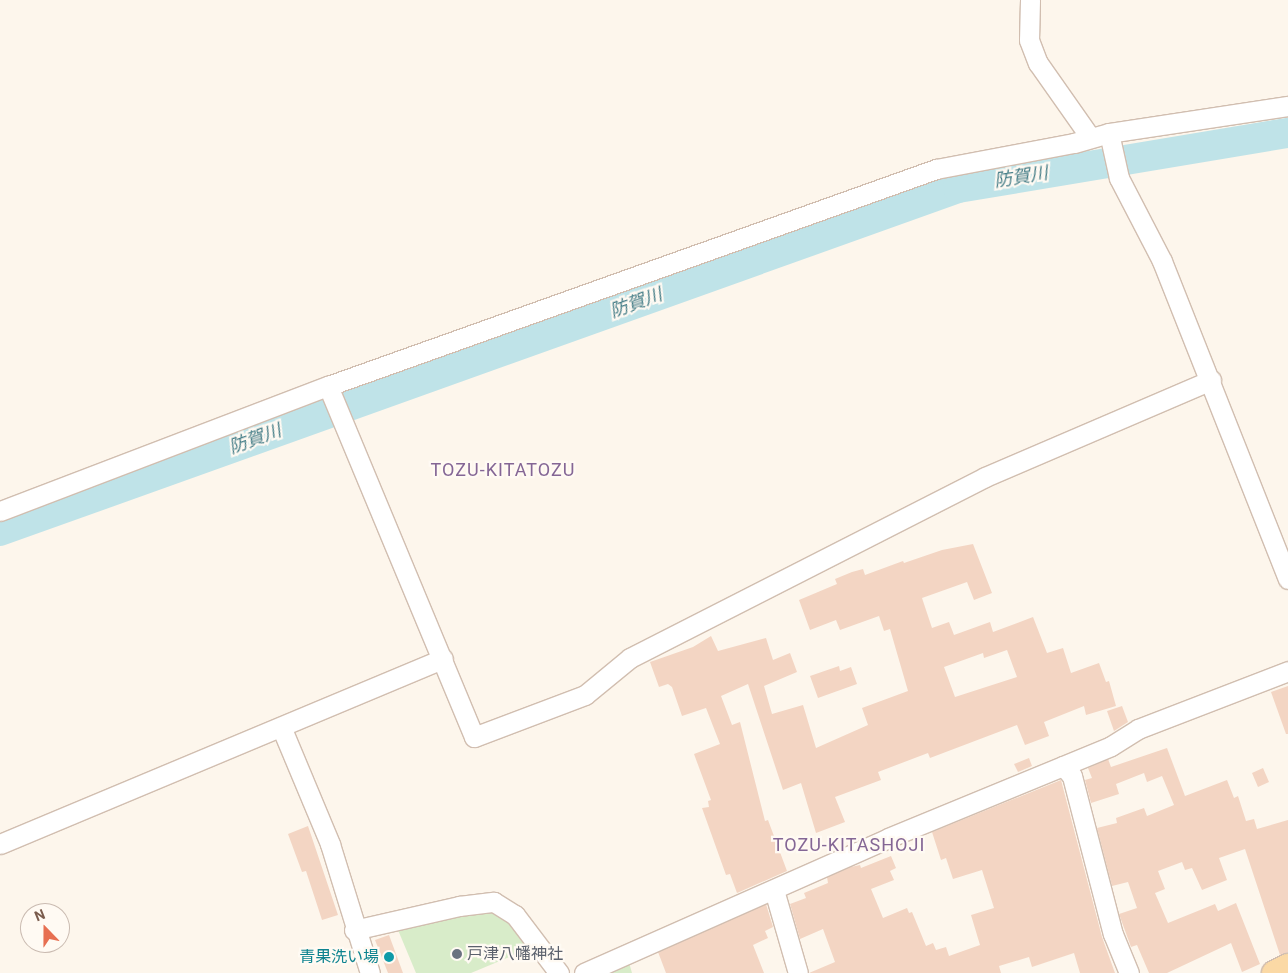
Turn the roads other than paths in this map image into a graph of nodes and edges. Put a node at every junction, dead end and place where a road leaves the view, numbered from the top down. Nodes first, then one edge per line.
1 (1030, 0) edge
2 (1288, 106) edge
3 (1090, 137) junction
4 (1110, 137) junction
5 (1211, 380) junction
6 (328, 386) junction
7 (0, 511) edge
8 (1288, 579) edge
9 (443, 659) junction
10 (1288, 671) edge
11 (282, 728) junction
12 (1063, 766) junction
13 (0, 844) edge
14 (774, 890) junction
15 (354, 930) junction
16 (1288, 966) edge
17 (370, 973) edge
18 (559, 973) edge
19 (584, 973) edge
20 (798, 973) edge
21 (1128, 973) edge
22 (1274, 973) edge

1 - 3 street
2 - 4 street
3 - 4 street
3 - 6 street
4 - 5 street
5 - 8 street
5 - 9 street
6 - 7 street
6 - 9 street
9 - 11 street
10 - 12 street
11 - 13 street
11 - 15 street
12 - 14 street
12 - 21 street
14 - 19 street
14 - 20 street
15 - 17 street
15 - 18 street
16 - 22 main road

